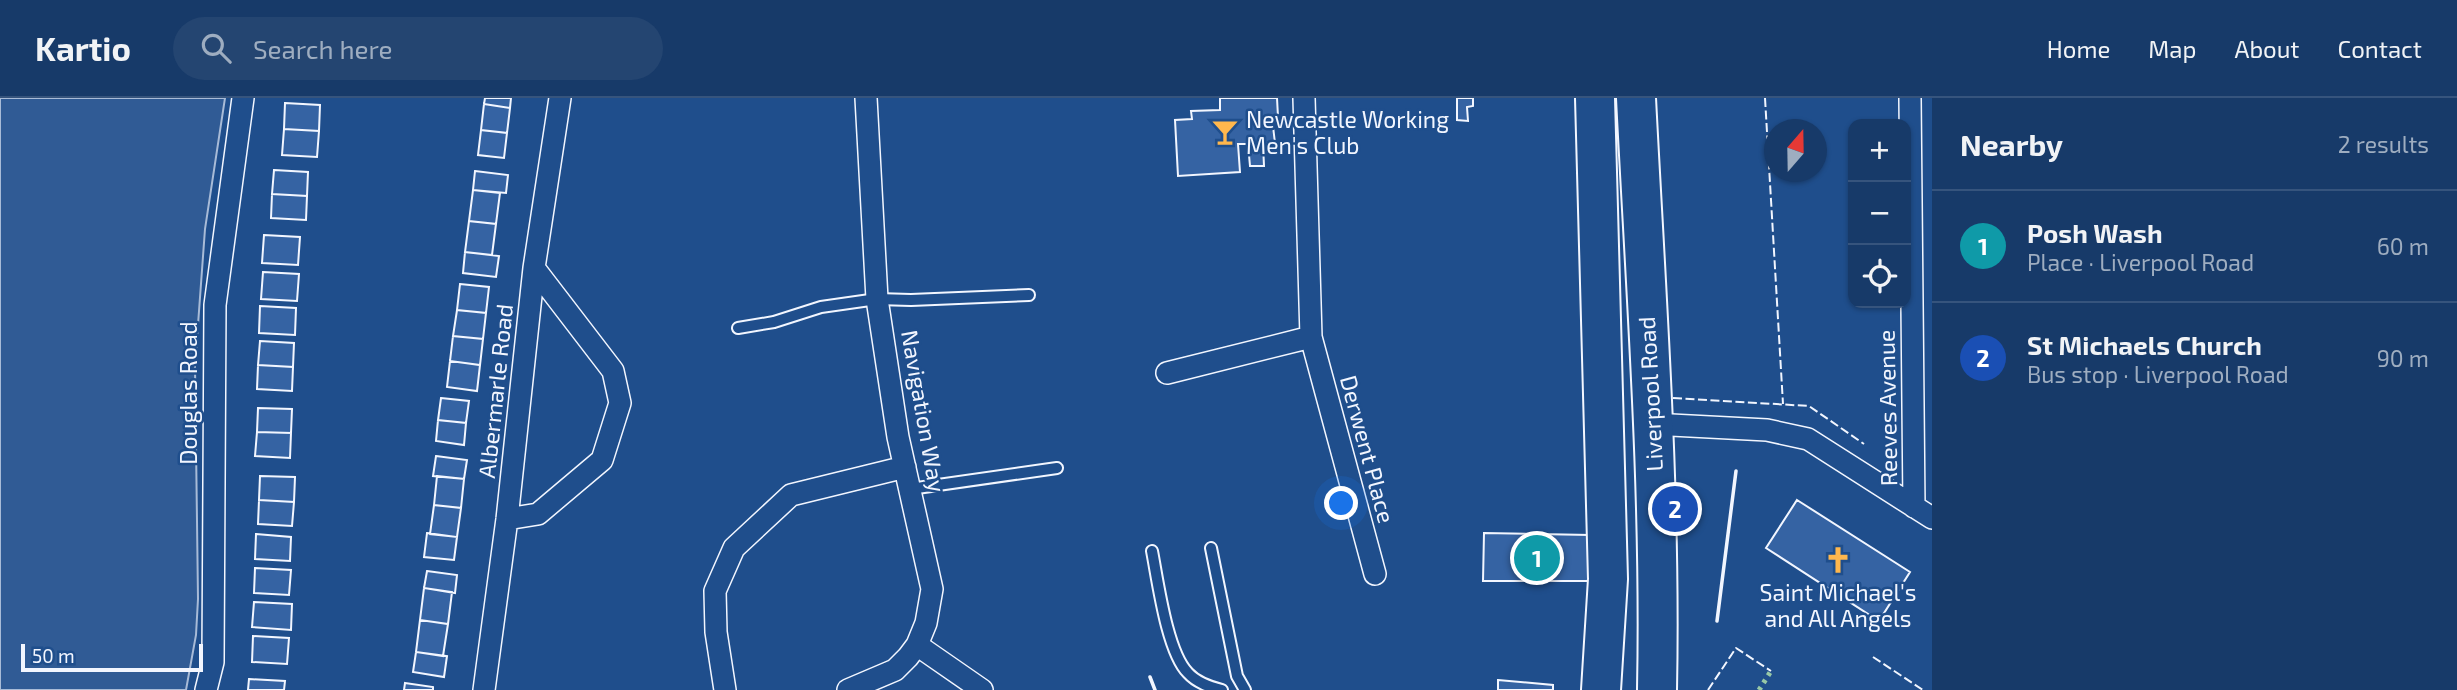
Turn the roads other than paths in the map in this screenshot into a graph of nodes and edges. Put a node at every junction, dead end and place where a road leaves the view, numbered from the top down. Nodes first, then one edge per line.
1 (243, 98) edge
2 (560, 98) edge
3 (866, 98) edge
4 (1304, 98) edge
5 (1595, 98) edge
6 (1636, 98) edge
7 (1910, 98) edge
8 (534, 268) junction
9 (1028, 295) dead end
10 (877, 299) junction
11 (738, 328) dead end
12 (1311, 337) junction
13 (1167, 373) dead end
14 (1652, 424) junction
15 (905, 467) junction
16 (1057, 468) dead end
17 (910, 489) junction
18 (1923, 512) edge
19 (508, 519) junction
20 (1211, 548) dead end
21 (1152, 551) dead end
22 (1375, 574) dead end
23 (917, 645) junction
24 (206, 690) edge
25 (484, 690) edge
26 (725, 690) edge
27 (848, 690) edge
28 (982, 690) edge
29 (1223, 690) edge
30 (1245, 690) edge
31 (1601, 690) edge
32 (1657, 690) edge

1 - 24 street, Douglas Road
2 - 8 street, Albermarle Road
3 - 10 street, Navigation Way
4 - 12 street, Derwent Place
5 - 31 highway, Liverpool Road
6 - 14 highway, Liverpool Road
7 - 18 street, Reeves Avenue
8 - 19 street, Albermarle Road
8 - 19 street
9 - 10 lane
10 - 11 lane
10 - 15 street, Navigation Way
12 - 13 street
12 - 22 street, Derwent Place
14 - 18 street
14 - 32 highway, Liverpool Road
15 - 17 street, Navigation Way
15 - 26 street
16 - 17 lane
17 - 23 street, Navigation Way
19 - 25 street, Albermarle Road
20 - 30 lane
21 - 29 lane
23 - 27 street, Navigation Way
23 - 28 street

